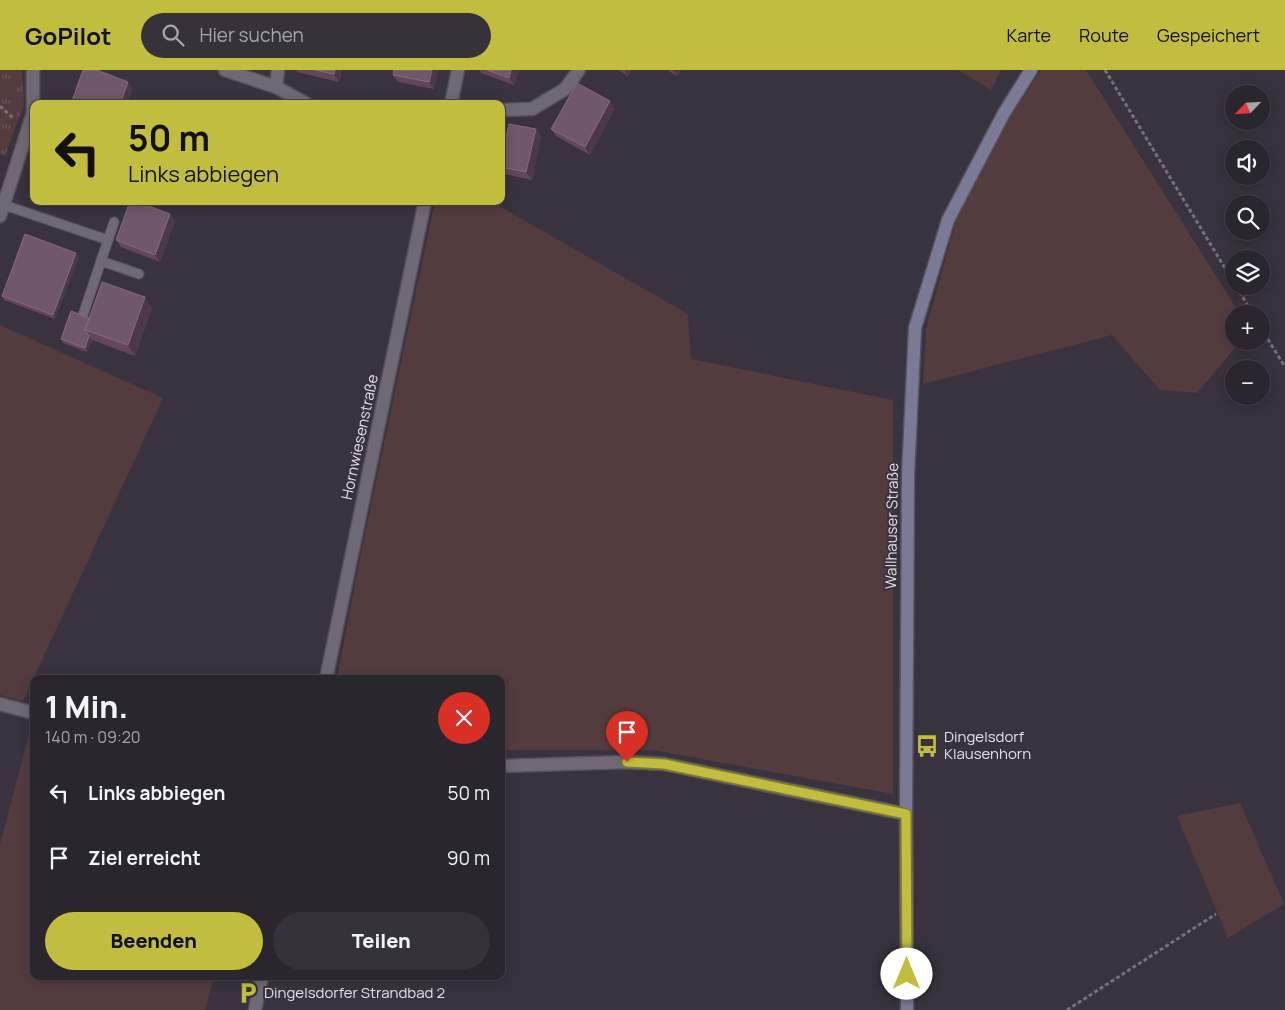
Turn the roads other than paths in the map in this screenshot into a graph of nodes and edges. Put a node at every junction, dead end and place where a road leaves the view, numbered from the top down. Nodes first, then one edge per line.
1 (33, 70) edge
2 (225, 70) edge
3 (278, 70) edge
4 (458, 70) edge
5 (579, 70) edge
6 (1031, 70) edge
7 (276, 87) junction
8 (33, 100) edge
9 (300, 100) edge
10 (452, 100) edge
11 (505, 110) edge
12 (30, 122) edge
13 (423, 205) edge
14 (2, 210) edge
15 (114, 222) dead end
16 (108, 240) junction
17 (101, 262) junction
18 (139, 274) dead end
19 (83, 315) edge
20 (327, 675) edge
21 (0, 704) edge
22 (30, 712) edge
23 (505, 766) edge
24 (906, 814) junction
25 (261, 980) edge
26 (255, 1010) edge
27 (907, 1010) edge

1 - 8 street
2 - 7 street
3 - 7 street
4 - 10 street
5 - 11 street
6 - 24 main road, Wallhauser Straße
7 - 9 street
12 - 14 street
13 - 20 street, Hornwiesenstraße
14 - 16 lane
15 - 16 lane
16 - 17 lane
17 - 18 lane
17 - 19 lane
21 - 22 street
23 - 24 street
24 - 27 main road, Wallhauser Straße
25 - 26 street

